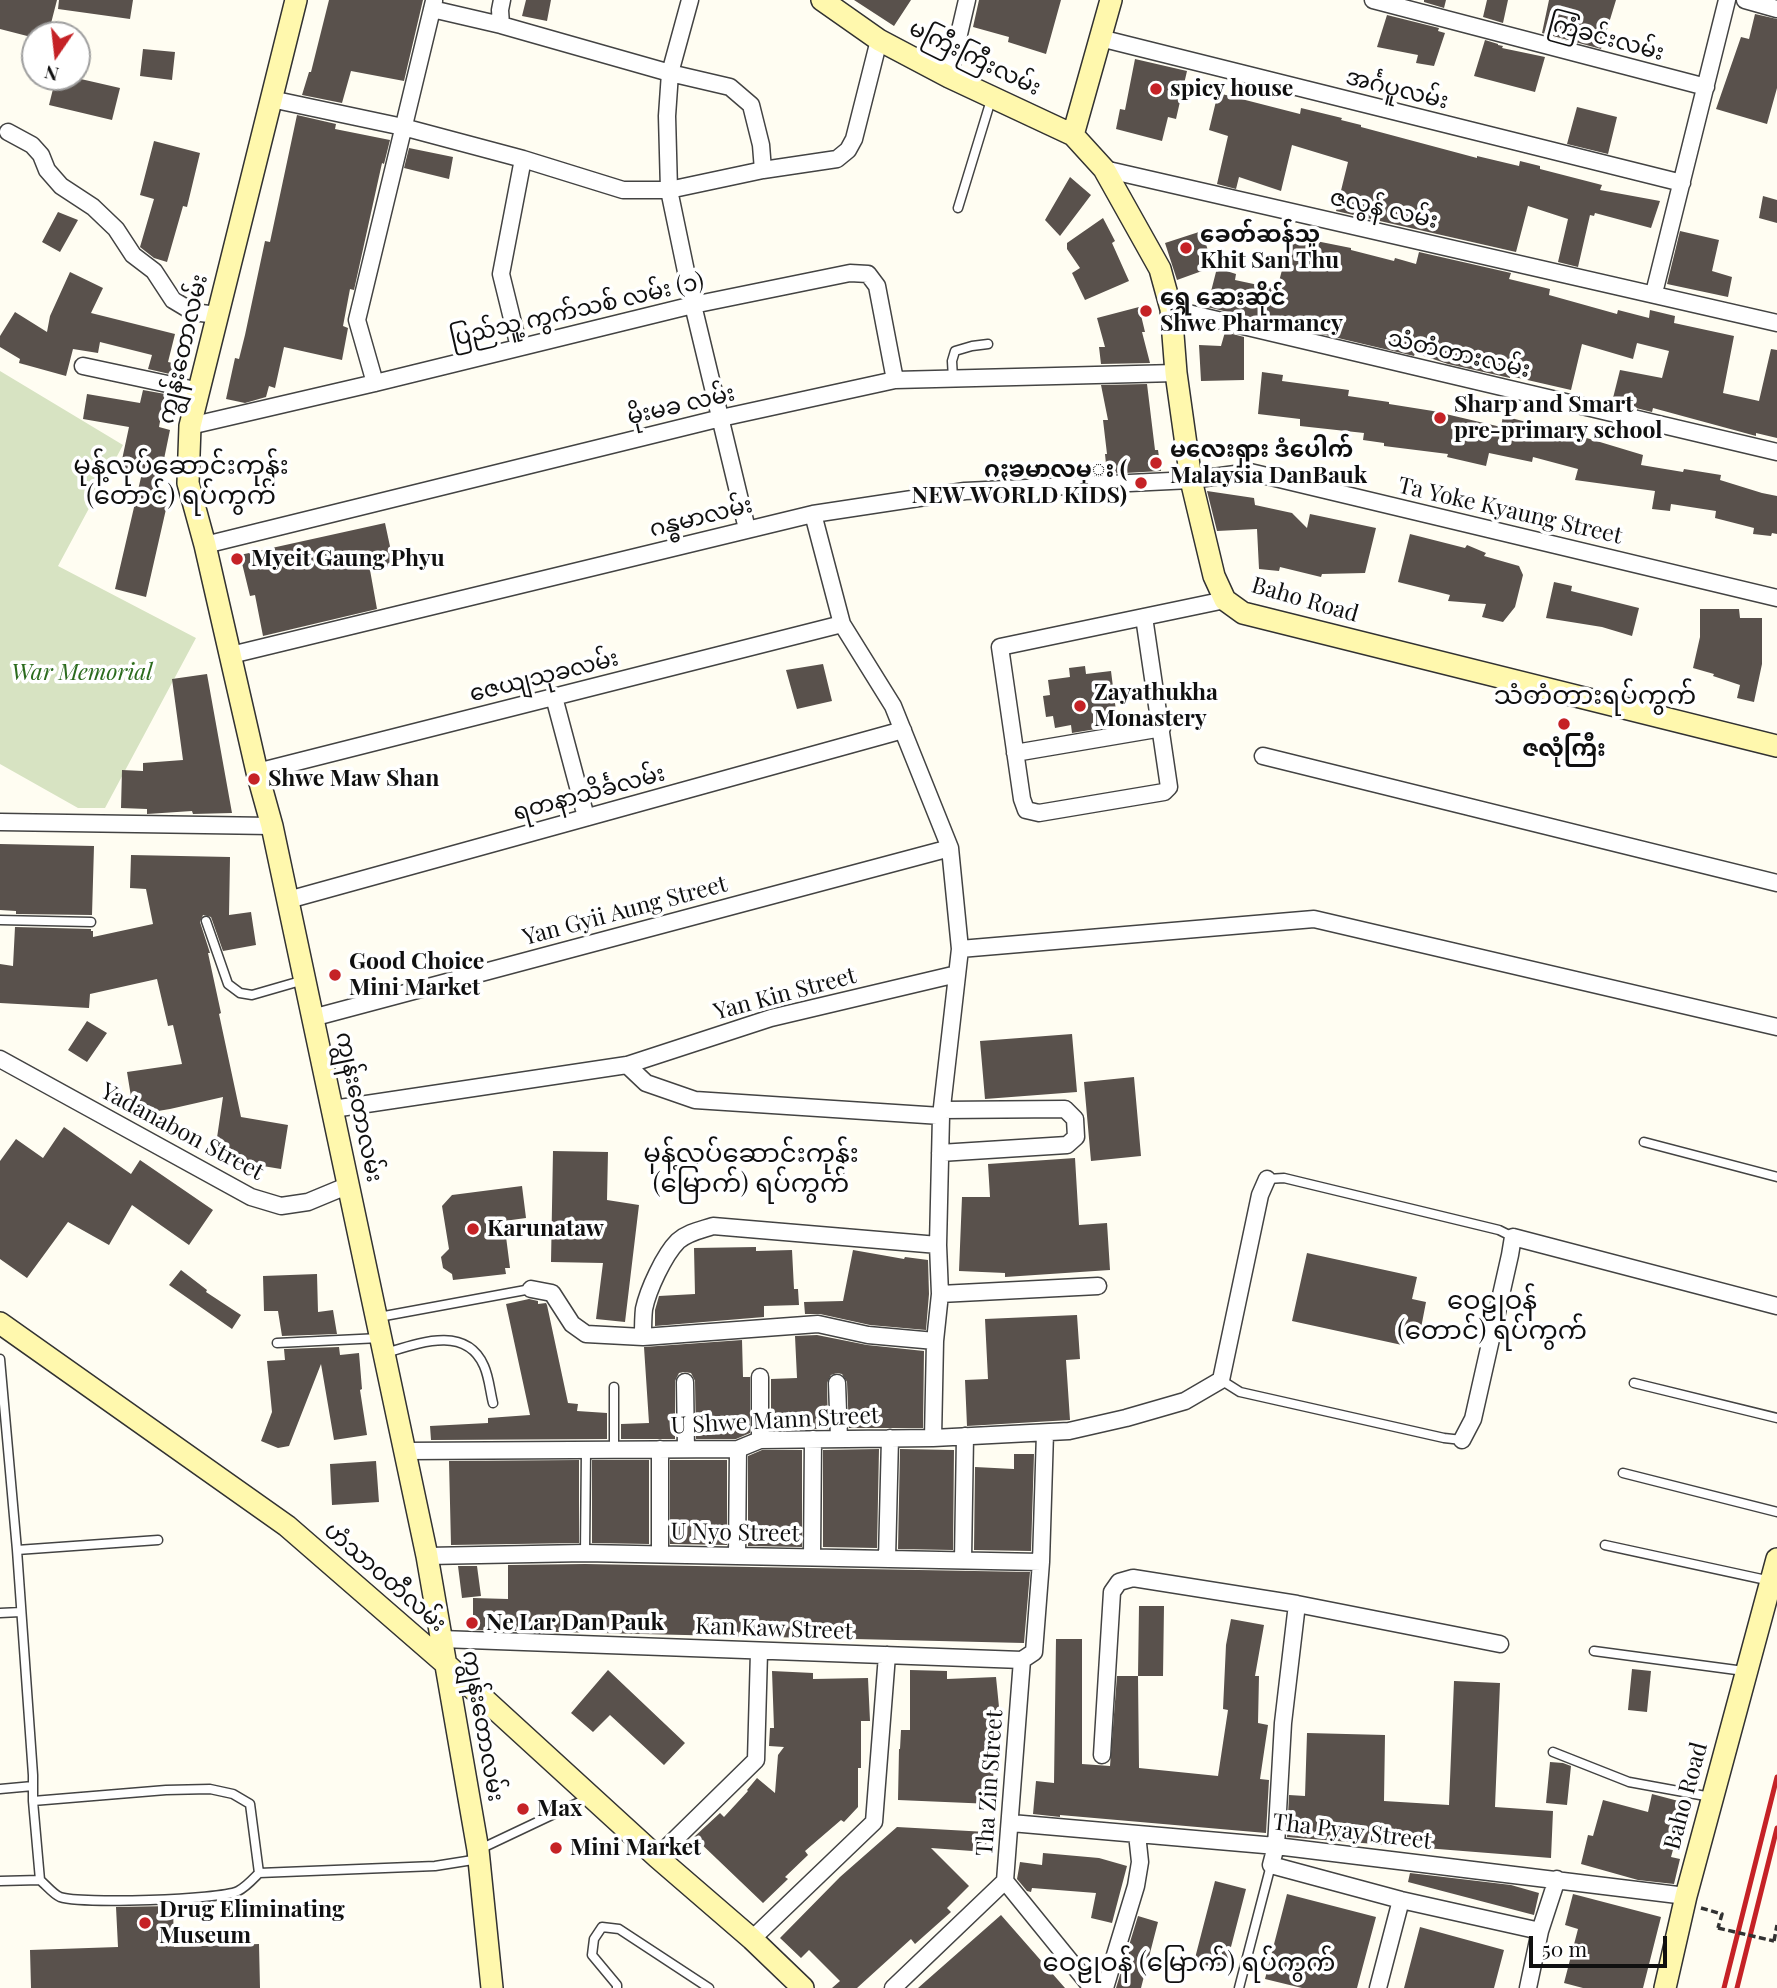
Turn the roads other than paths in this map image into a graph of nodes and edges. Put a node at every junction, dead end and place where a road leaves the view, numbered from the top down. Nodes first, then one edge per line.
1 (296, 0) edge
2 (502, 0) edge
3 (690, 0) edge
4 (822, 0) edge
5 (967, 0) edge
6 (1111, 0) edge
7 (1373, 0) edge
8 (1727, 0) edge
9 (1745, 0) edge
10 (433, 5) edge
11 (1777, 9) edge
12 (501, 25) junction
13 (1100, 38) junction
14 (879, 40) junction
15 (670, 73) junction
16 (949, 77) junction
17 (1706, 88) junction
18 (992, 97) junction
19 (271, 99) junction
20 (403, 127) junction
21 (8, 132) dead end
22 (1073, 135) junction
23 (523, 159) junction
24 (1104, 169) junction
25 (764, 170) junction
26 (1682, 183) junction
27 (669, 190) junction
28 (958, 208) dead end
29 (1654, 293) junction
30 (693, 305) junction
31 (1171, 309) junction
32 (218, 315) junction
33 (1777, 323) edge
34 (988, 344) dead end
35 (519, 347) junction
36 (83, 366) dead end
37 (1176, 373) junction
38 (953, 379) junction
39 (895, 380) junction
40 (375, 383) junction
41 (200, 391) junction
42 (721, 418) junction
43 (190, 426) junction
44 (1777, 452) edge
45 (1191, 480) junction
46 (813, 514) junction
47 (747, 529) junction
48 (205, 545) junction
49 (1777, 598) edge
50 (1225, 600) junction
51 (1144, 617) junction
52 (842, 624) junction
53 (231, 655) junction
54 (554, 697) junction
55 (1162, 728) junction
56 (903, 730) junction
57 (1777, 746) edge
58 (1015, 753) junction
59 (1263, 756) dead end
60 (257, 772) junction
61 (586, 817) junction
62 (0, 822) edge
63 (272, 827) junction
64 (950, 848) junction
65 (1777, 883) edge
66 (288, 900) junction
67 (0, 920) edge
68 (206, 921) dead end
69 (91, 922) dead end
70 (960, 949) junction
71 (957, 974) junction
72 (304, 980) junction
73 (312, 1018) junction
74 (1777, 1027) edge
75 (0, 1059) edge
76 (627, 1065) junction
77 (333, 1109) junction
78 (941, 1113) junction
79 (1643, 1142) dead end
80 (940, 1153) junction
81 (1777, 1177) edge
82 (1267, 1179) joint
83 (349, 1185) junction
84 (1513, 1237) junction
85 (938, 1245) junction
86 (1098, 1286) dead end
87 (531, 1289) joint
88 (940, 1294) junction
89 (1777, 1306) edge
90 (0, 1323) edge
91 (380, 1336) junction
92 (643, 1337) junction
93 (935, 1341) junction
94 (278, 1343) dead end
95 (0, 1359) edge
96 (760, 1377) dead end
97 (1220, 1380) junction
98 (685, 1382) dead end
99 (837, 1383) dead end
100 (1633, 1383) dead end
101 (614, 1387) dead end
102 (494, 1403) dead end
103 (1777, 1418) edge
104 (1045, 1433) junction
105 (965, 1436) junction
106 (839, 1438) junction
107 (890, 1438) junction
108 (933, 1438) junction
109 (813, 1439) junction
110 (760, 1440) junction
111 (1462, 1440) joint
112 (660, 1449) junction
113 (686, 1449) junction
114 (738, 1449) junction
115 (586, 1450) junction
116 (614, 1450) junction
117 (406, 1451) junction
118 (1623, 1473) dead end
119 (1777, 1512) edge
120 (158, 1540) dead end
121 (1605, 1545) dead end
122 (17, 1550) junction
123 (585, 1553) junction
124 (660, 1554) junction
125 (427, 1556) junction
126 (737, 1556) junction
127 (812, 1557) junction
128 (887, 1559) junction
129 (1777, 1559) edge
130 (963, 1560) junction
131 (1041, 1562) junction
132 (1771, 1581) junction
133 (1297, 1604) junction
134 (20, 1612) junction
135 (0, 1613) edge
136 (440, 1640) junction
137 (1500, 1644) dead end
138 (1594, 1651) dead end
139 (759, 1652) junction
140 (887, 1656) junction
141 (1022, 1660) junction
142 (447, 1665) junction
143 (1747, 1672) junction
144 (1553, 1752) dead end
145 (1102, 1755) dead end
146 (33, 1786) junction
147 (0, 1788) edge
148 (592, 1796) junction
149 (1713, 1797) junction
150 (33, 1801) junction
151 (1011, 1823) junction
152 (1137, 1833) junction
153 (1276, 1846) junction
154 (478, 1854) junction
155 (657, 1857) junction
156 (1271, 1865) junction
157 (259, 1873) junction
158 (40, 1880) junction
159 (1558, 1880) junction
160 (0, 1881) edge
161 (1005, 1881) junction
162 (1401, 1900) junction
163 (1686, 1900) junction
164 (1540, 1931) junction
165 (752, 1938) junction
166 (492, 1988) edge
167 (617, 1988) edge
168 (709, 1988) edge
169 (803, 1988) edge
170 (893, 1988) edge
171 (1091, 1988) edge
172 (1105, 1988) edge
173 (1239, 1988) edge
174 (1378, 1988) edge
175 (1528, 1988) edge
176 (1665, 1988) edge

1 - 19 main road, ကျွန်းတောလမ်း
2 - 12 street
3 - 15 street
4 - 14 main road, မကြီးကြီးလမ်း
5 - 16 street
6 - 13 main road
7 - 17 street, ကြံခင်းလမ်း
8 - 17 street
9 - 11 street
10 - 12 street
10 - 20 street
12 - 15 street
13 - 22 main road
13 - 26 street, အင်္ဂပူလမ်း
14 - 16 main road, မကြီးကြီးလမ်း
14 - 25 street
15 - 25 street
15 - 27 street
16 - 18 main road, မကြီးကြီးလမ်း
17 - 26 street
18 - 22 main road, မကြီးကြီးလမ်း
18 - 28 lane
19 - 20 street
19 - 32 main road, ကျွန်းတောလမ်း
20 - 23 street
20 - 40 street
21 - 32 street
22 - 24 main road, Baho Road
23 - 27 street
23 - 35 street
24 - 29 street, ဇလွန် လမ်း
24 - 31 main road, Baho Road
25 - 27 street
26 - 29 street
27 - 30 street
29 - 33 street, ဇလွန် လမ်း
30 - 35 street, ပြည်သူ့ ကွက်သစ် လမ်း (၁)
30 - 39 street, ပြည်သူ့ ကွက်သစ် လမ်း (၁)
30 - 42 street
31 - 37 main road, Baho Road
31 - 44 street, သံတံတားလမ်း
32 - 41 main road, ကျွန်းတောလမ်း
34 - 38 lane
35 - 40 street, ပြည်သူ့ ကွက်သစ် လမ်း (၁)
36 - 41 street
37 - 38 street, မိုးမခ လမ်း
37 - 45 main road, Baho Road
38 - 39 street, မိုးမခ လမ်း
39 - 42 street, မိုးမခ လမ်း
40 - 43 street, ပြည်သူ့ ကွက်သစ် လမ်း (၁)
41 - 43 main road, ကျွန်းတောလမ်း
42 - 47 street
42 - 48 street, မိုးမခ လမ်း
43 - 48 main road, ကျွန်းတောလမ်း
45 - 46 street, ဂန္ဓမာလမ်း
45 - 49 street, Ta Yoke Kyaung Street
45 - 50 main road, Baho Road
46 - 47 street, ဂန္ဓမာလမ်း
46 - 52 street
47 - 53 street, ဂန္ဓမာလမ်း
48 - 53 main road, ကျွန်းတောလမ်း
50 - 51 street
50 - 57 main road, Baho Road
51 - 55 street
51 - 58 street
52 - 54 street, ဇေယျသုခလမ်း
52 - 56 street
53 - 60 main road, ကျွန်းတောလမ်း
54 - 60 street, ဇေယျသုခလမ်း
54 - 61 street
55 - 58 street
55 - 58 street
56 - 61 street, ရတနာသိင်္ခလမ်း
56 - 64 street
59 - 65 street
60 - 63 main road, ကျွန်းတောလမ်း
61 - 66 street, ရတနာသိင်္ခလမ်း
62 - 63 street
63 - 66 main road, ကျွန်းတောလမ်း
64 - 70 street
64 - 73 street, Yan Gyii Aung Street
66 - 72 main road, ကျွန်းတောလမ်း
67 - 69 lane
68 - 72 lane
70 - 71 street
70 - 74 street
71 - 76 street, Yan Kin Street
71 - 78 street
72 - 73 main road, ကျွန်းတောလမ်း
73 - 77 main road, ကျွန်းတောလမ်း
75 - 83 street, Yadanabon Street
76 - 77 street, Yan Kin Street
76 - 78 street
77 - 83 main road, ကျွန်းတောလမ်း
78 - 80 street
78 - 80 street
79 - 81 lane
80 - 85 street
82 - 84 lane
82 - 97 street
83 - 91 main road, ကျွန်းတောလမ်း
84 - 89 street
84 - 111 street
85 - 88 street
85 - 92 street
86 - 88 street
87 - 91 lane
87 - 92 street
88 - 93 street
90 - 142 main road, ဟံသာဝတီလမ်း
91 - 94 lane
91 - 102 lane
91 - 117 main road, ကျွန်းတောလမ်း
92 - 93 street
93 - 108 street
95 - 122 lane
96 - 110 street
97 - 104 street, U Shwe Mann Street
97 - 111 lane
98 - 113 street
99 - 106 street
100 - 103 lane
101 - 116 lane
104 - 105 street, U Shwe Mann Street
104 - 131 street
105 - 108 street, U Shwe Mann Street
105 - 130 street
106 - 107 street, U Shwe Mann Street
106 - 109 street, U Shwe Mann Street
107 - 108 street, U Shwe Mann Street
107 - 128 street
109 - 110 street, U Shwe Mann Street
109 - 127 street
110 - 114 street, U Shwe Mann Street
112 - 113 street, U Shwe Mann Street
112 - 116 street, U Shwe Mann Street
112 - 124 street
113 - 114 street, U Shwe Mann Street
114 - 126 street
115 - 116 street, U Shwe Mann Street
115 - 117 street, U Shwe Mann Street
115 - 123 lane
117 - 125 main road, ကျွန်းတောလမ်း
118 - 119 lane
120 - 122 lane
121 - 132 lane
122 - 134 lane
123 - 124 street, U Nyo Street
123 - 125 street, U Nyo Street
124 - 126 street, U Nyo Street
125 - 136 main road, ကျွန်းတောလမ်း
126 - 127 street, U Nyo Street
127 - 128 street, U Nyo Street
128 - 130 street, U Nyo Street
129 - 132 main road, Baho Road
130 - 131 street, U Nyo Street
131 - 141 street
132 - 143 main road, Baho Road
133 - 137 street
133 - 145 street
133 - 153 street
134 - 135 lane
134 - 146 lane
136 - 139 street, Kan Kaw Street
136 - 142 main road, ကျွန်းတောလမ်း
138 - 143 lane
139 - 140 street, Kan Kaw Street
139 - 155 street
140 - 141 street, Kan Kaw Street
140 - 165 street
141 - 151 street, Tha Zin Street
142 - 148 main road, ဟံသာဝတီလမ်း
142 - 154 main road, ကျွန်းတောလမ်း
143 - 149 main road, Baho Road
144 - 149 lane
146 - 147 lane
146 - 150 lane
148 - 154 lane
148 - 155 main road, ဟံသာဝတီလမ်း
149 - 163 main road, Baho Road
150 - 157 lane
150 - 158 lane
151 - 152 street, Tha Pyay Street
151 - 161 street, Tha Zin Street
152 - 153 street, Tha Pyay Street
152 - 172 street
153 - 156 street
153 - 159 street, Tha Pyay Street
154 - 157 lane
154 - 166 main road, ကျွန်းတောလမ်း
155 - 165 main road, ဟံသာဝတီလမ်း
156 - 162 street
156 - 173 lane
157 - 158 lane
158 - 160 lane
159 - 163 street, Tha Pyay Street
159 - 164 street
161 - 170 street, Tha Zin Street
161 - 171 street
162 - 164 street
162 - 174 street
163 - 176 main road, Baho Road
164 - 175 street
165 - 169 main road, ဟံသာဝတီလမ်း
167 - 168 lane

